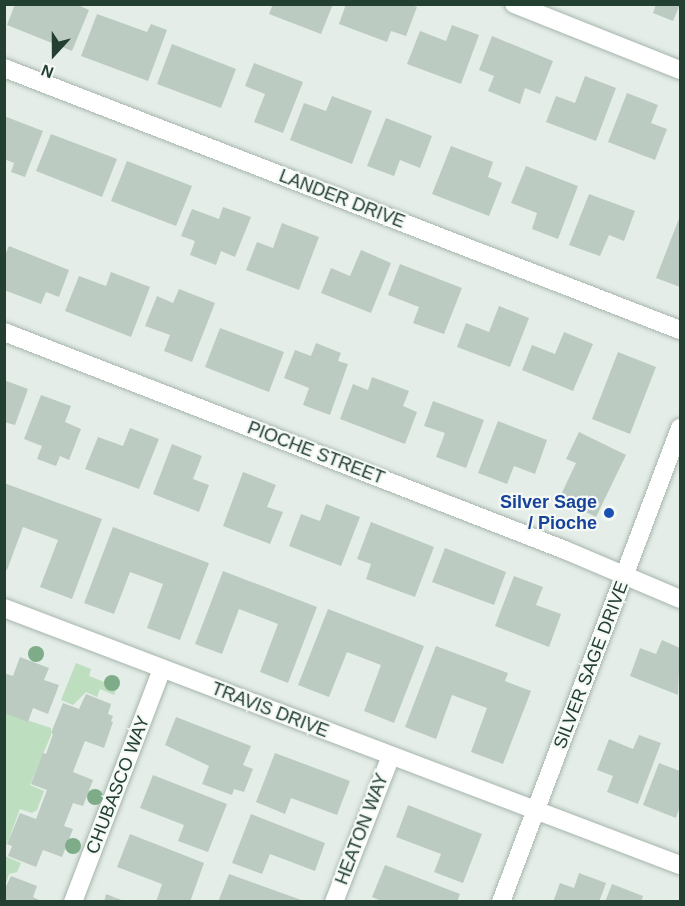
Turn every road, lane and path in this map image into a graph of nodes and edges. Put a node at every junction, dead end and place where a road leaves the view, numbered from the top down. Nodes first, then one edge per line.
1 (514, 4) edge
2 (4, 68) edge
3 (681, 70) edge
4 (681, 330) edge
5 (4, 332) edge
6 (681, 428) edge
7 (625, 577) junction
8 (681, 599) edge
9 (4, 608) edge
10 (162, 669) junction
11 (391, 756) junction
12 (535, 812) junction
13 (681, 865) edge
14 (73, 902) edge
15 (334, 902) edge
16 (501, 902) edge

1 - 3 street
2 - 4 street, LANDER DRIVE
5 - 7 street, PIOCHE STREET
6 - 7 street, SILVER SAGE DRIVE
7 - 8 street, PIOCHE STREET
7 - 12 street, SILVER SAGE DRIVE
9 - 10 street, TRAVIS DRIVE
10 - 11 street, TRAVIS DRIVE
10 - 14 street, CHUBASCO WAY
11 - 12 street, TRAVIS DRIVE
11 - 15 street, HEATON WAY
12 - 13 street, TRAVIS DRIVE
12 - 16 street, SILVER SAGE DRIVE

